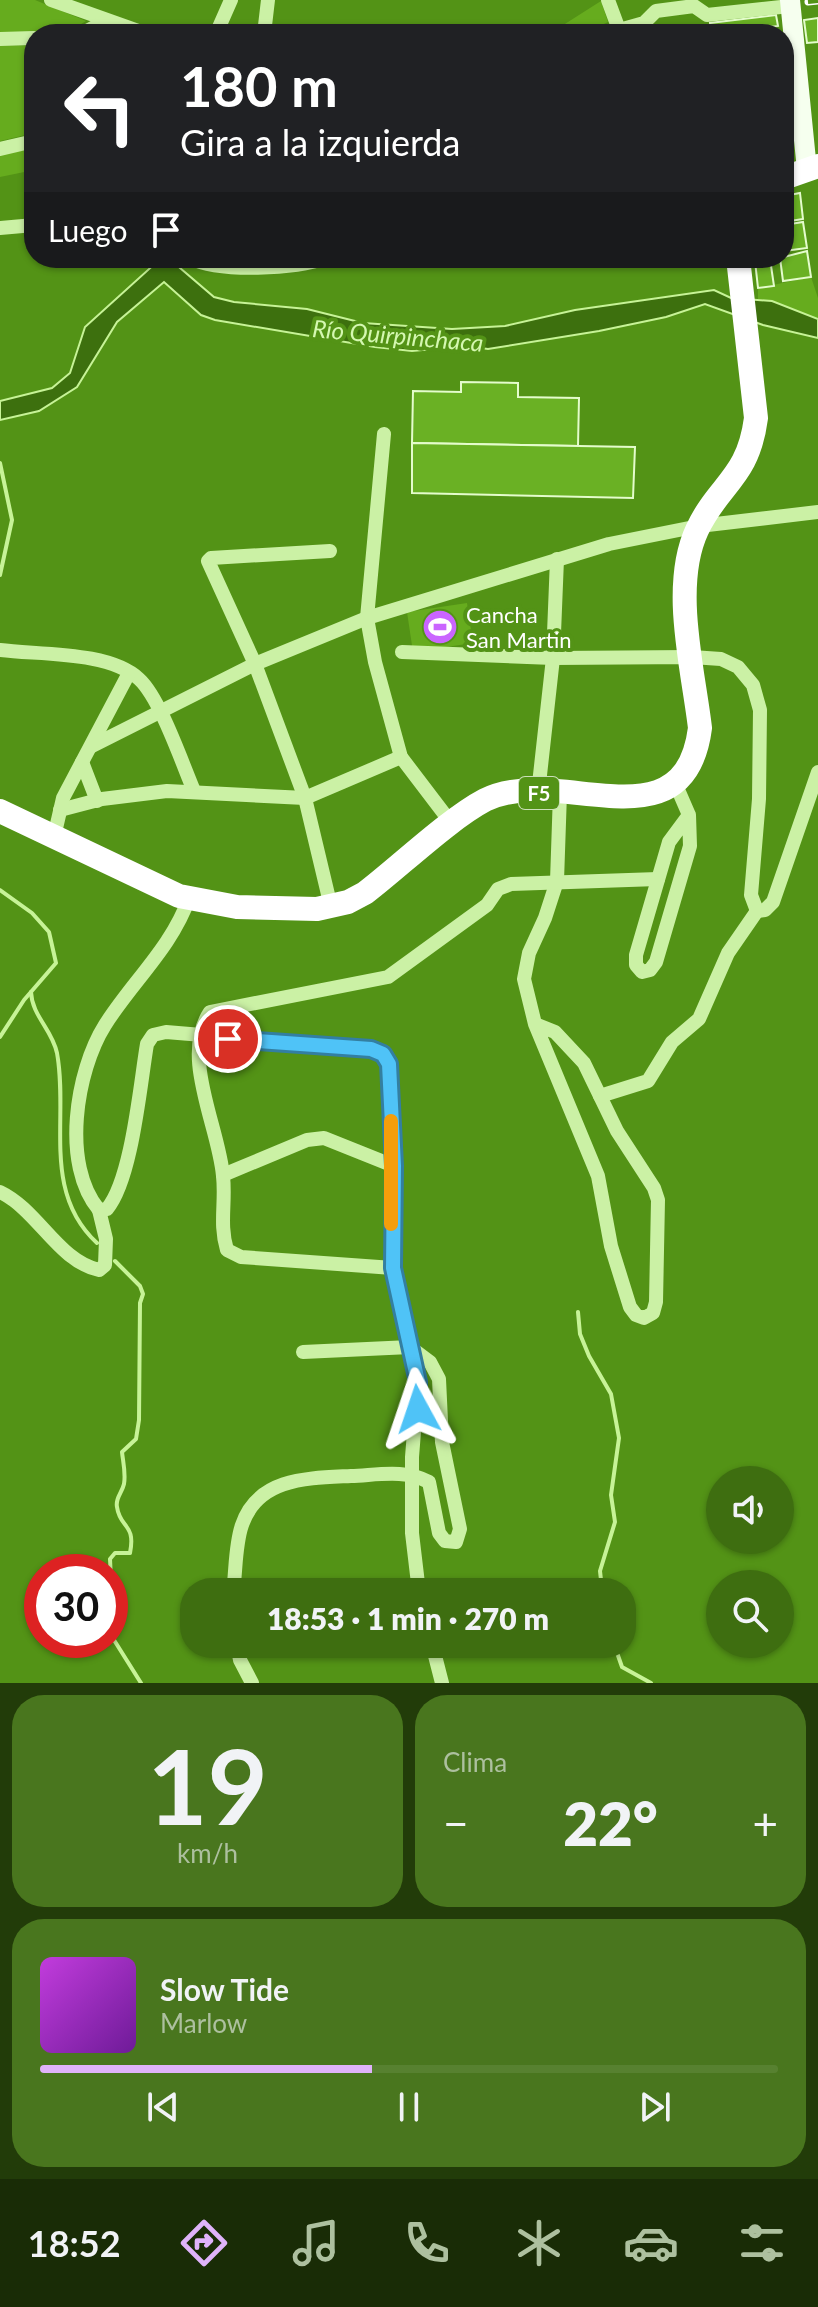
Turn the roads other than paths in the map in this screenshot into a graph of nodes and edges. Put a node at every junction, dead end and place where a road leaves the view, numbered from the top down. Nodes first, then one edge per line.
1 (51, 0) edge
2 (231, 0) edge
3 (268, 0) edge
4 (608, 0) edge
5 (694, 3) edge
6 (790, 3) edge
7 (106, 21) junction
8 (100, 24) edge
9 (115, 24) edge
10 (220, 24) edge
11 (265, 24) edge
12 (610, 24) edge
13 (640, 24) edge
14 (792, 24) edge
15 (24, 38) edge
16 (0, 39) edge
17 (794, 41) edge
18 (802, 118) junction
19 (818, 138) edge
20 (24, 143) edge
21 (0, 149) edge
22 (803, 171) edge
23 (24, 226) edge
24 (0, 228) edge
25 (739, 268) edge
26 (384, 434) dead end
27 (818, 512) edge
28 (699, 526) junction
29 (330, 551) dead end
30 (557, 559) junction
31 (367, 618) junction
32 (0, 650) edge
33 (402, 652) dead end
34 (692, 657) junction
35 (553, 658) junction
36 (255, 664) junction
37 (129, 673) junction
38 (160, 713) junction
39 (92, 746) junction
40 (401, 757) junction
41 (82, 762) junction
42 (818, 772) edge
43 (676, 785) junction
44 (194, 791) junction
45 (549, 793) junction
46 (305, 798) junction
47 (97, 801) junction
48 (60, 810) junction
49 (0, 811) edge
50 (689, 815) junction
51 (452, 824) junction
52 (54, 837) junction
53 (658, 879) junction
54 (557, 881) junction
55 (189, 898) junction
56 (331, 907) junction
57 (757, 911) junction
58 (535, 1024) junction
59 (200, 1037) junction
60 (600, 1096) junction
61 (394, 1166) junction
62 (223, 1175) junction
63 (0, 1192) edge
64 (99, 1210) junction
65 (393, 1268) junction
66 (410, 1347) junction
67 (303, 1352) dead end
68 (412, 1473) junction
69 (235, 1578) edge
70 (417, 1578) edge
71 (240, 1658) edge
72 (436, 1658) edge
73 (252, 1683) edge
74 (442, 1683) edge

1 - 7 street
2 - 10 street
3 - 11 street
4 - 12 street
5 - 6 street
5 - 13 street
6 - 14 main road
7 - 8 street
7 - 9 street
15 - 16 street
17 - 18 main road
18 - 19 main road
18 - 22 main road
20 - 21 street
23 - 24 street
25 - 28 highway
26 - 31 street
27 - 28 street
28 - 30 street
28 - 34 highway
29 - 36 street
30 - 31 street
30 - 35 street
31 - 36 street
31 - 40 street
32 - 37 street
33 - 35 street
34 - 35 street
34 - 43 highway
34 - 57 street
35 - 45 street
36 - 38 street
36 - 46 street
37 - 38 street
37 - 39 street
38 - 39 street
38 - 44 street
39 - 41 street
40 - 46 street
40 - 51 street
41 - 47 street
41 - 48 street
42 - 57 street
43 - 45 highway, F5
43 - 50 street
44 - 46 street
44 - 47 street
45 - 51 highway, F5
45 - 54 street
46 - 56 street
47 - 48 street
48 - 52 street
49 - 52 highway, F5
50 - 53 street
50 - 53 street
51 - 56 highway, F5
52 - 55 highway, F5
53 - 54 street
54 - 58 street
54 - 59 street
55 - 56 highway, F5
55 - 64 street
57 - 60 street
58 - 60 street
58 - 60 street
59 - 61 street
59 - 62 street
59 - 64 street
61 - 62 street
61 - 65 street
62 - 65 street
63 - 64 street
65 - 66 street
66 - 67 street
66 - 68 street
66 - 68 street
68 - 69 street
68 - 70 street
71 - 73 street
72 - 74 street

